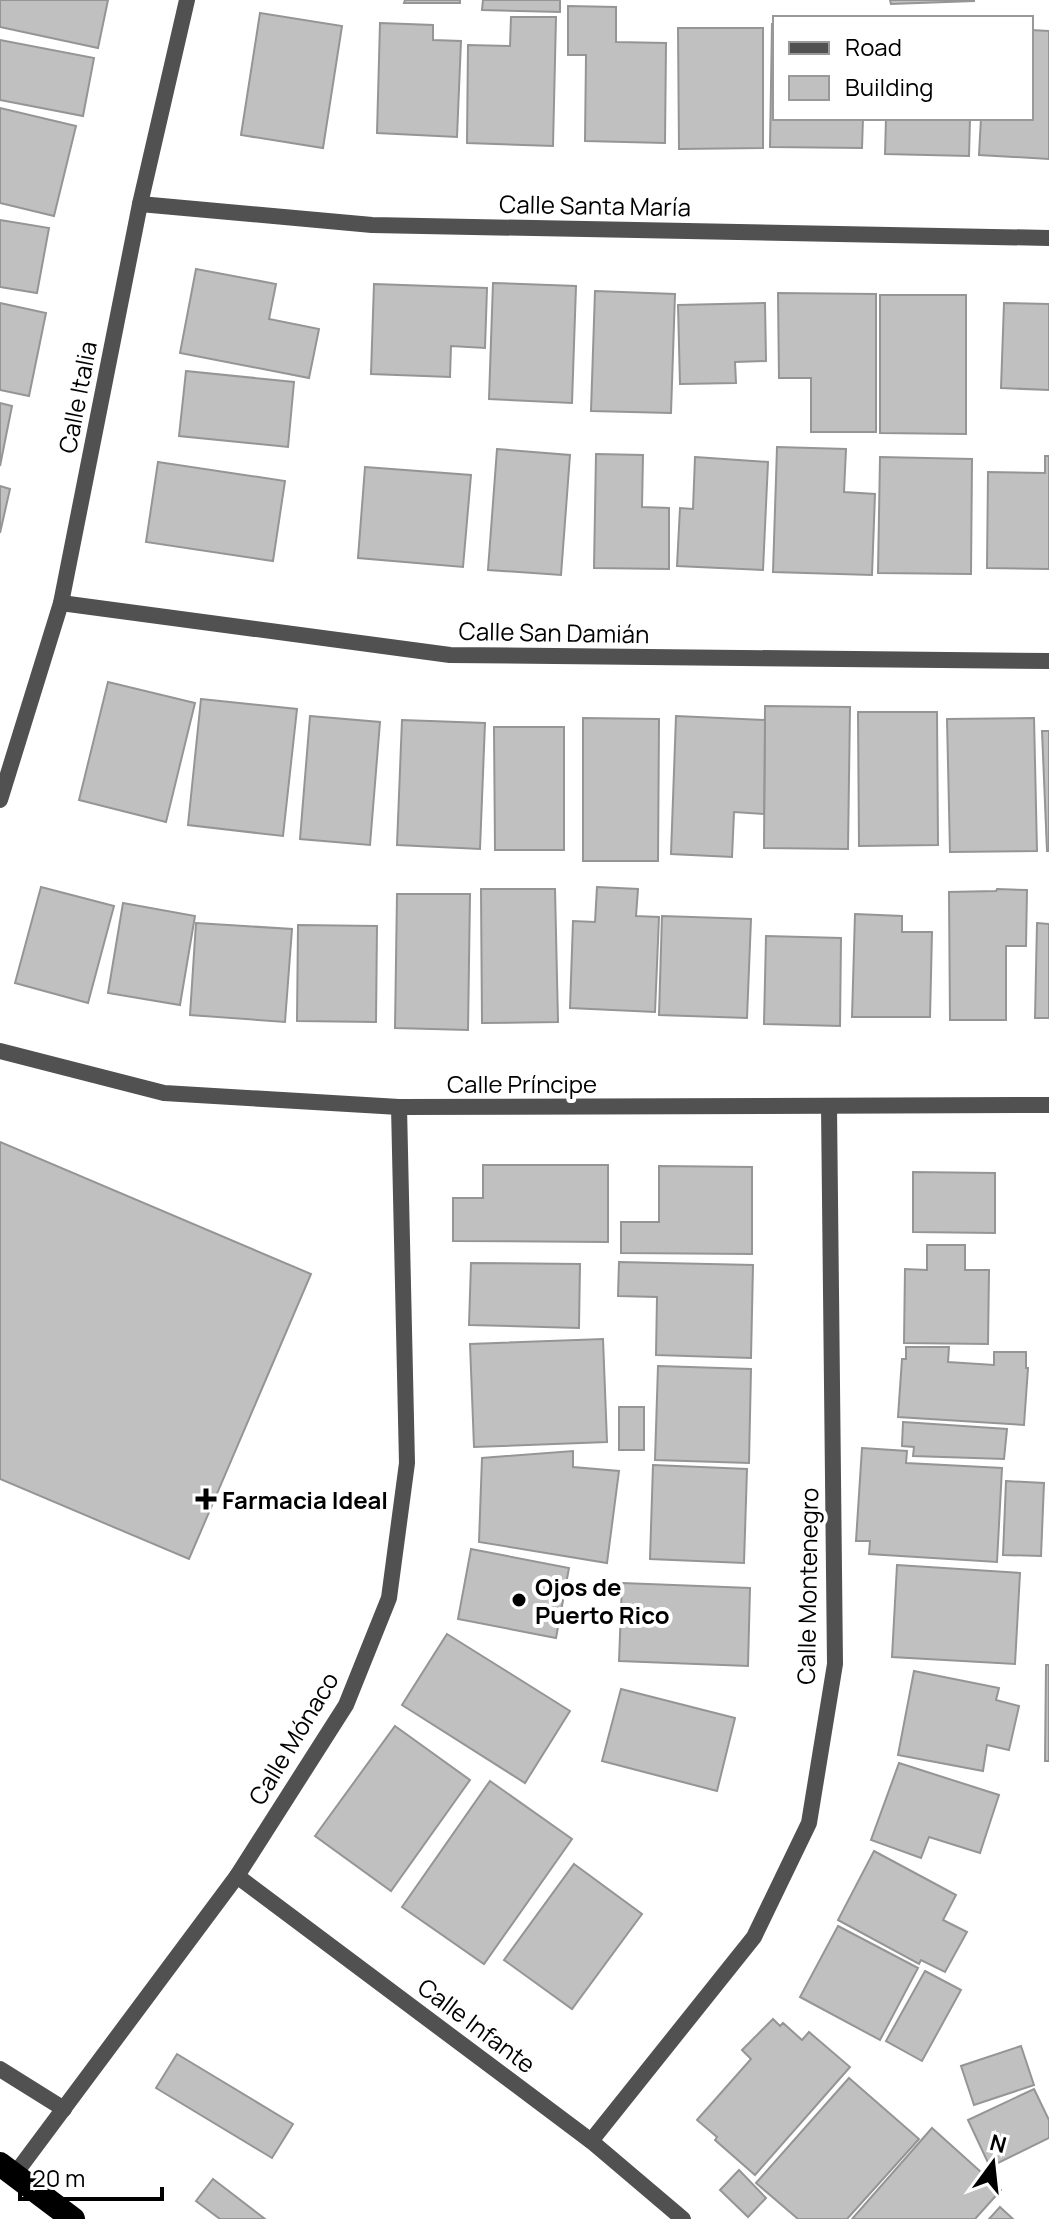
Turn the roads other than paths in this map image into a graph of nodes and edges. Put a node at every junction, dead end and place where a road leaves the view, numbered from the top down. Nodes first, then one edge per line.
1 (187, 0) edge
2 (140, 204) junction
3 (1049, 238) edge
4 (61, 603) junction
5 (1049, 661) edge
6 (0, 800) edge
7 (0, 1051) edge
8 (1049, 1105) edge
9 (829, 1106) junction
10 (399, 1107) junction
11 (237, 1876) junction
12 (0, 2069) edge
13 (64, 2109) junction
14 (591, 2141) junction
15 (8, 2169) edge
16 (73, 2219) edge
17 (683, 2219) edge

1 - 2 street, Calle Italia
2 - 3 street, Calle Santa María
2 - 4 street, Calle Italia
4 - 5 street, Calle San Damián
4 - 6 street, Calle Italia
7 - 10 street, Calle Príncipe
8 - 9 street, Calle Príncipe
9 - 10 street, Calle Príncipe
9 - 14 street, Calle Montenegro
10 - 11 street, Calle Mónaco
11 - 13 street, Calle Mónaco
11 - 14 street, Calle Infante
12 - 13 street
13 - 15 street, Calle Mónaco
14 - 17 street, Calle Infante
15 - 16 highway

